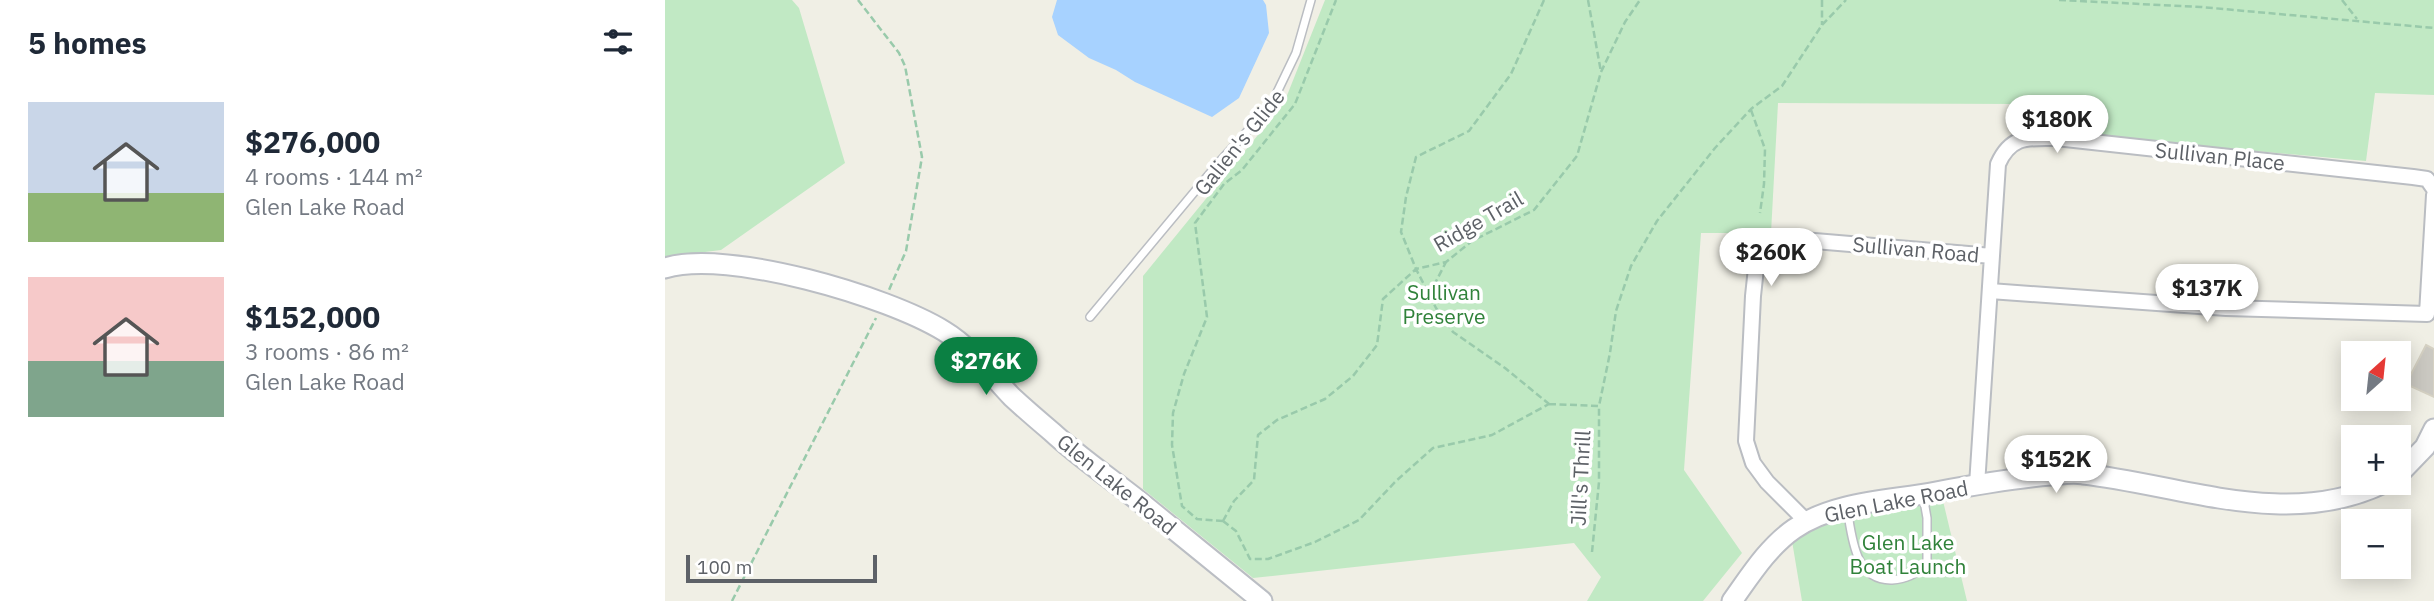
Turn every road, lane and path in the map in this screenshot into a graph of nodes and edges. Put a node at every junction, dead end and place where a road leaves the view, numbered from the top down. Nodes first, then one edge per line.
1 (1311, 0) edge
2 (1336, 0) edge
3 (1544, 0) edge
4 (1588, 0) edge
5 (1640, 0) edge
6 (1822, 0) edge
7 (1846, 0) edge
8 (2059, 0) edge
9 (2200, 0) edge
10 (2342, 0) edge
11 (2201, 7) junction
12 (2358, 20) junction
13 (1822, 25) junction
14 (2434, 28) edge
15 (1601, 72) junction
16 (1751, 109) junction
17 (2434, 189) edge
18 (2434, 195) edge
19 (1760, 213) dead end
20 (1992, 256) junction
21 (1447, 262) junction
22 (665, 268) edge
23 (1416, 269) junction
24 (1990, 292) junction
25 (1429, 295) junction
26 (1090, 317) dead end
27 (1549, 404) junction
28 (1599, 405) junction
29 (2434, 429) edge
30 (2411, 462) edge
31 (1977, 485) junction
32 (1923, 495) junction
33 (2354, 495) edge
34 (1847, 507) junction
35 (1223, 521) junction
36 (1807, 522) junction
37 (1592, 552) dead end
38 (1245, 594) edge
39 (1262, 601) edge
40 (1732, 601) edge

1 - 26 lane
2 - 35 path, Galien's Glide
3 - 23 path
4 - 15 path
5 - 15 path, Ridge Trail
6 - 13 path
7 - 13 path, Jill's Thrill
8 - 11 path
9 - 11 path
10 - 12 path
11 - 12 path
12 - 14 path
13 - 16 path, Jill's Thrill
15 - 21 path, Ridge Trail
16 - 19 path
16 - 28 path, Jill's Thrill
17 - 20 street, Sullivan Place
18 - 24 street
20 - 24 street, Sullivan Place
20 - 36 street, Sullivan Road
21 - 23 path, Ridge Trail
21 - 25 path
22 - 38 street, Glen Lake Road
23 - 25 path
23 - 35 path, Ridge Trail
24 - 31 street, Sullivan Place
25 - 27 path
27 - 28 path
27 - 35 path
28 - 37 path, Jill's Thrill
29 - 30 street
31 - 32 street, Glen Lake Road
31 - 33 street, Glen Lake Road
32 - 34 street, Glen Lake Road
32 - 34 lane
34 - 36 street, Glen Lake Road
36 - 40 street, Glen Lake Road
38 - 39 street, Glen Lake Road

